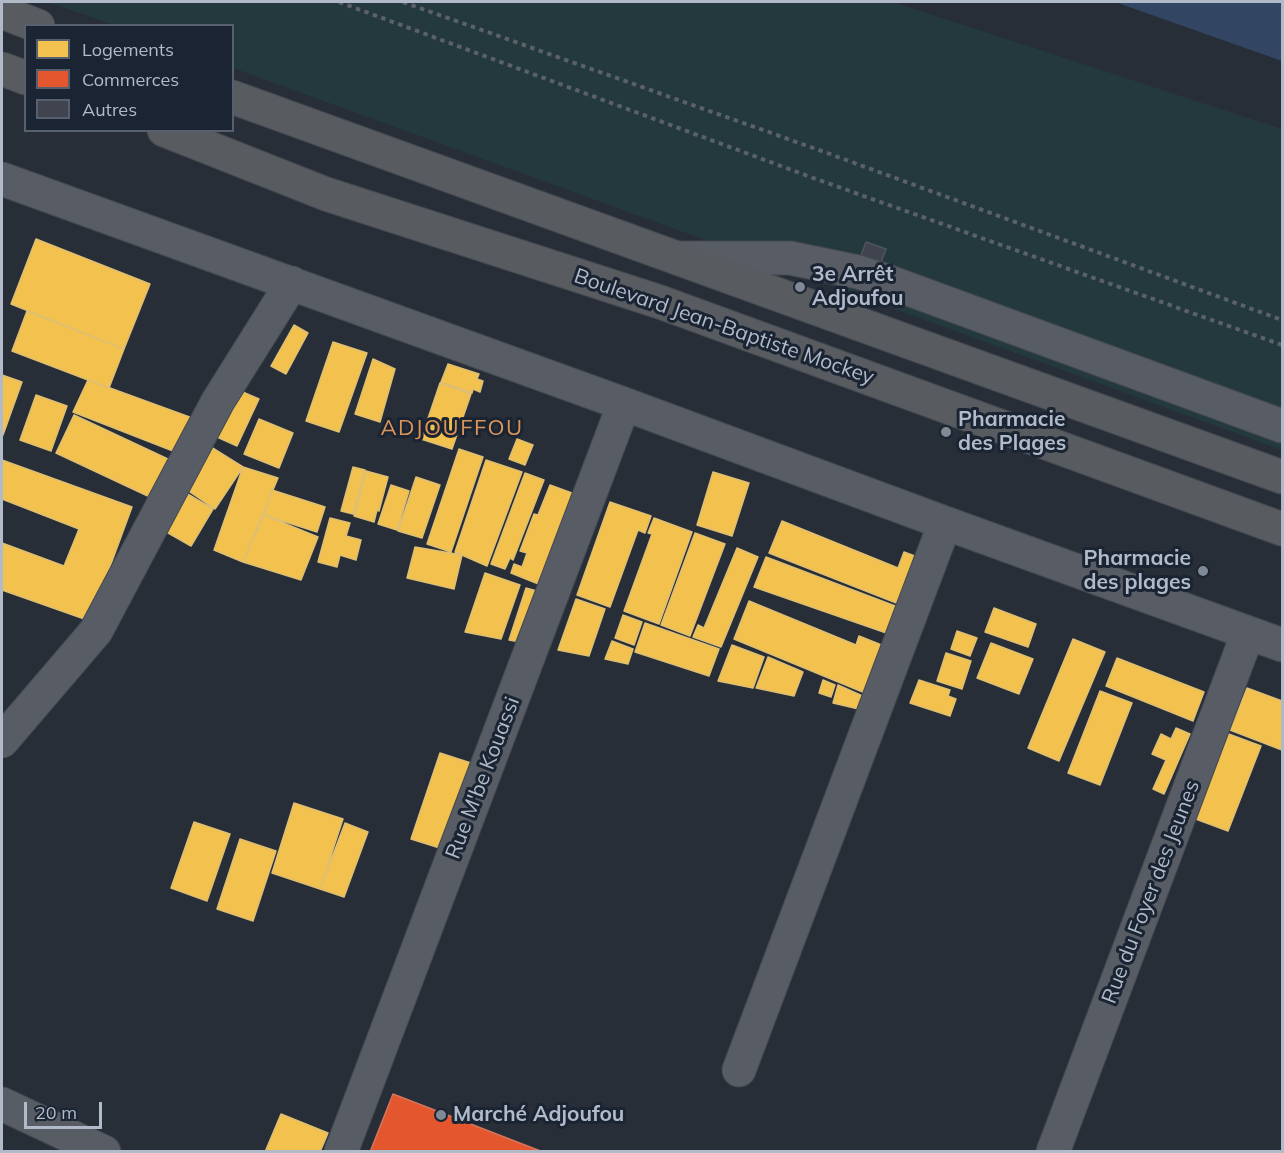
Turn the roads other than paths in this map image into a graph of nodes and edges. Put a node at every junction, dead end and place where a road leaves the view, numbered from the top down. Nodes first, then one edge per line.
1 (2, 12) edge
2 (33, 24) edge
3 (2, 69) edge
4 (24, 77) edge
5 (234, 98) edge
6 (169, 132) edge
7 (2, 179) edge
8 (678, 258) junction
9 (292, 283) junction
10 (624, 404) junction
11 (1282, 426) edge
12 (1282, 477) edge
13 (945, 523) junction
14 (1282, 529) edge
15 (1248, 633) junction
16 (1282, 645) edge
17 (2, 741) edge
18 (740, 1070) dead end
19 (2, 1104) edge
20 (104, 1152) edge
21 (341, 1152) edge
22 (1053, 1152) edge

1 - 2 highway
3 - 4 highway
5 - 8 highway
6 - 14 highway, Boulevard Jean-Baptiste Mockey
7 - 9 street
8 - 11 street
8 - 12 highway
9 - 10 street
9 - 17 street
10 - 13 street
10 - 21 street, Rue M'be Kouassi
13 - 15 street
13 - 18 street
15 - 16 street
15 - 22 street, Rue du Foyer des Jeunes
19 - 20 street

